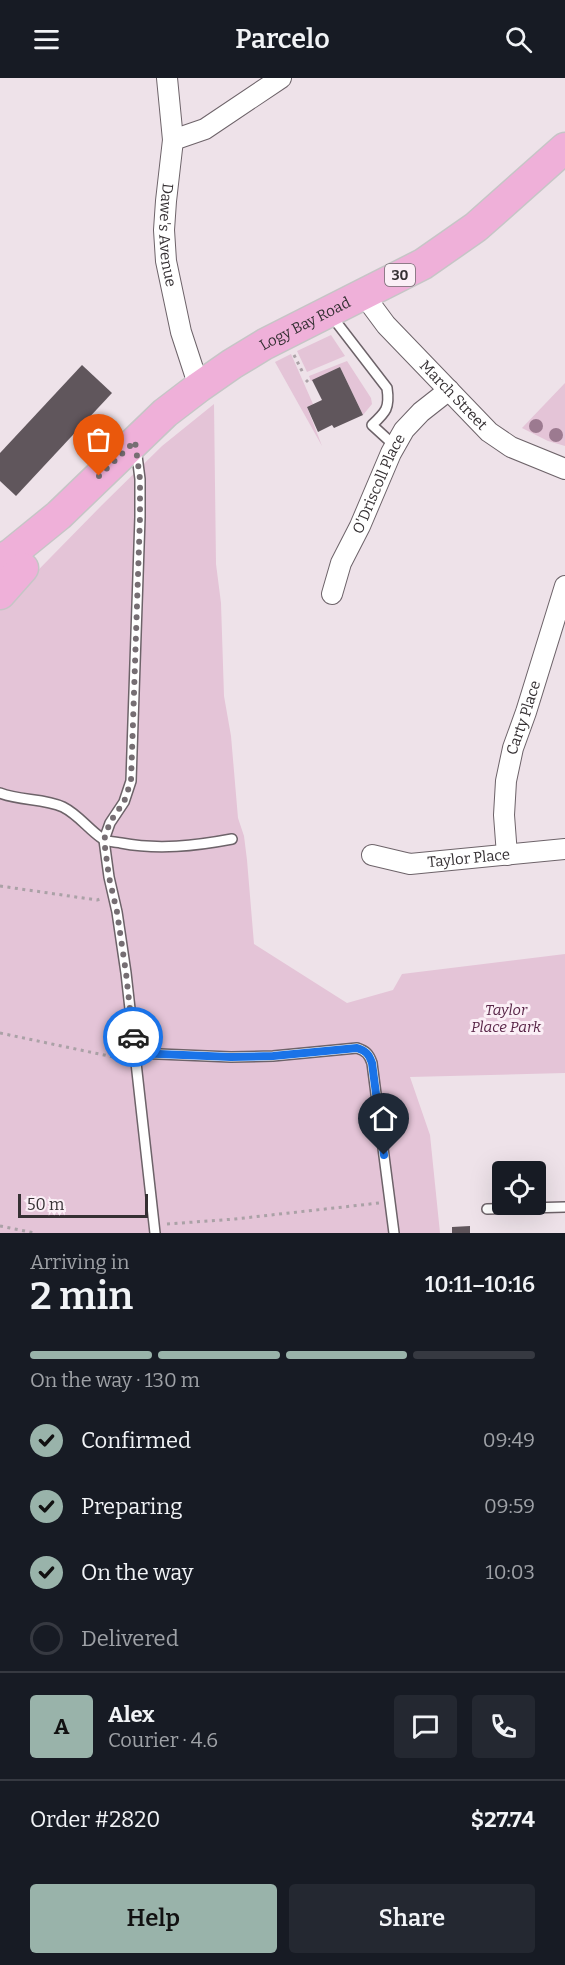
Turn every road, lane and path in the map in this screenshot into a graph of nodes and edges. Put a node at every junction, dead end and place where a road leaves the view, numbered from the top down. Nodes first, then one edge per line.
1 (167, 78) edge
2 (280, 78) edge
3 (173, 140) junction
4 (565, 148) edge
5 (363, 294) junction
6 (327, 312) junction
7 (292, 350) dead end
8 (303, 373) dead end
9 (200, 387) junction
10 (449, 390) junction
11 (135, 441) junction
12 (395, 446) junction
13 (565, 469) edge
14 (59, 515) junction
15 (34, 535) junction
16 (0, 546) edge
17 (8, 570) edge
18 (565, 586) edge
19 (0, 594) edge
20 (332, 594) dead end
21 (0, 793) edge
22 (232, 839) dead end
23 (104, 840) junction
24 (565, 849) edge
25 (372, 855) dead end
26 (507, 855) junction
27 (0, 886) edge
28 (113, 895) junction
29 (0, 1033) edge
30 (136, 1057) junction
31 (390, 1202) junction
32 (565, 1207) edge
33 (487, 1209) dead end
34 (0, 1226) edge
35 (154, 1229) edge
36 (0, 1233) edge
37 (35, 1233) edge
38 (394, 1233) edge

1 - 3 street, Dawe's Avenue
2 - 3 street
3 - 9 street, Dawe's Avenue
4 - 5 main road, Logy Bay Road / 30
5 - 6 main road, Logy Bay Road / 30
5 - 10 street, March Street
6 - 9 main road, Logy Bay Road / 30
6 - 12 lane
7 - 8 path
9 - 11 main road, Logy Bay Road / 30
10 - 12 street, O'Driscoll Place
10 - 13 street, March Street
11 - 14 main road, Logy Bay Road / 30
11 - 23 lane
12 - 20 street, O'Driscoll Place
14 - 15 main road, Logy Bay Road / 30
14 - 17 main road, Logy Bay Road / 30
15 - 16 main road
15 - 17 main road, Logy Bay Road / 30
17 - 19 main road
18 - 26 street, Carty Place
21 - 23 lane
22 - 23 lane
23 - 28 lane
24 - 26 street, Taylor Place
25 - 26 street, Taylor Place
27 - 28 path
28 - 30 lane
29 - 30 path
30 - 31 lane
30 - 35 lane
31 - 35 path
31 - 38 lane
32 - 33 lane
34 - 36 path
34 - 37 path

